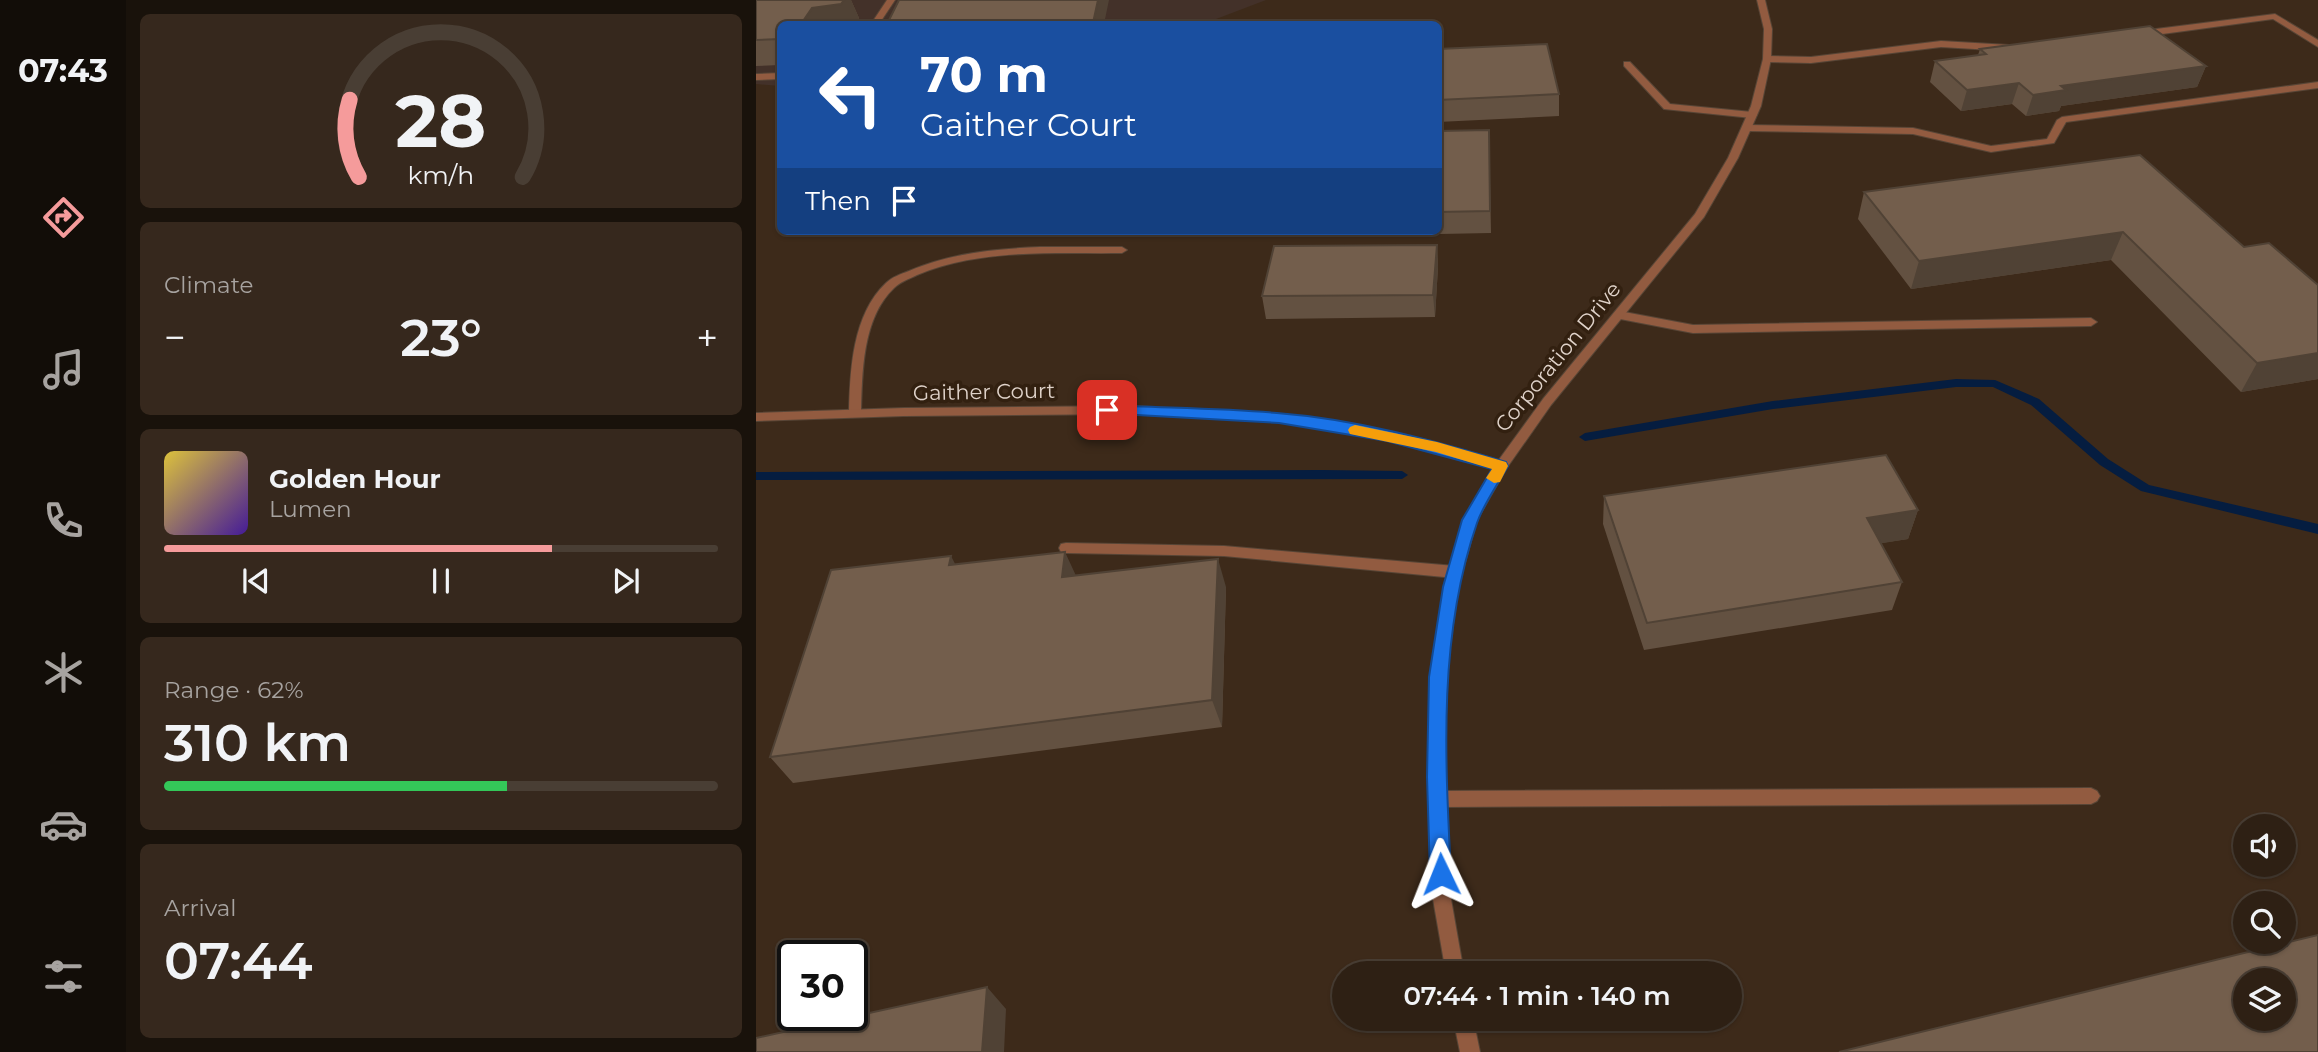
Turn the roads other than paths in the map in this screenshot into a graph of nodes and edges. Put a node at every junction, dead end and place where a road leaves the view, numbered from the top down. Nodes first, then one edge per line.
1 (891, 0) edge
2 (1761, 0) edge
3 (877, 21) edge
4 (2124, 36) edge
5 (2318, 44) edge
6 (2016, 48) edge
7 (1767, 59) junction
8 (1627, 64) dead end
9 (777, 76) edge
10 (756, 77) edge
11 (2318, 85) edge
12 (1749, 122) junction
13 (1122, 250) dead end
14 (1619, 315) junction
15 (2091, 321) dead end
16 (855, 414) junction
17 (756, 418) edge
18 (1501, 466) junction
19 (1066, 548) dead end
20 (1455, 572) junction
21 (2091, 796) dead end
22 (1437, 799) junction
23 (1453, 961) edge
24 (1466, 1031) edge
25 (1470, 1052) edge

1 - 3 street
2 - 7 street, Corporation Drive
4 - 5 street
6 - 7 street
7 - 12 street, Corporation Drive
8 - 12 street
9 - 10 street
11 - 12 street
12 - 14 street, Corporation Drive
13 - 16 street
14 - 15 street
14 - 18 street, Corporation Drive
16 - 17 street, Gaither Court
16 - 18 street, Gaither Court
18 - 20 street, Corporation Drive
19 - 20 street
20 - 22 street, Corporation Drive
21 - 22 street
22 - 23 street, Corporation Drive
24 - 25 street

